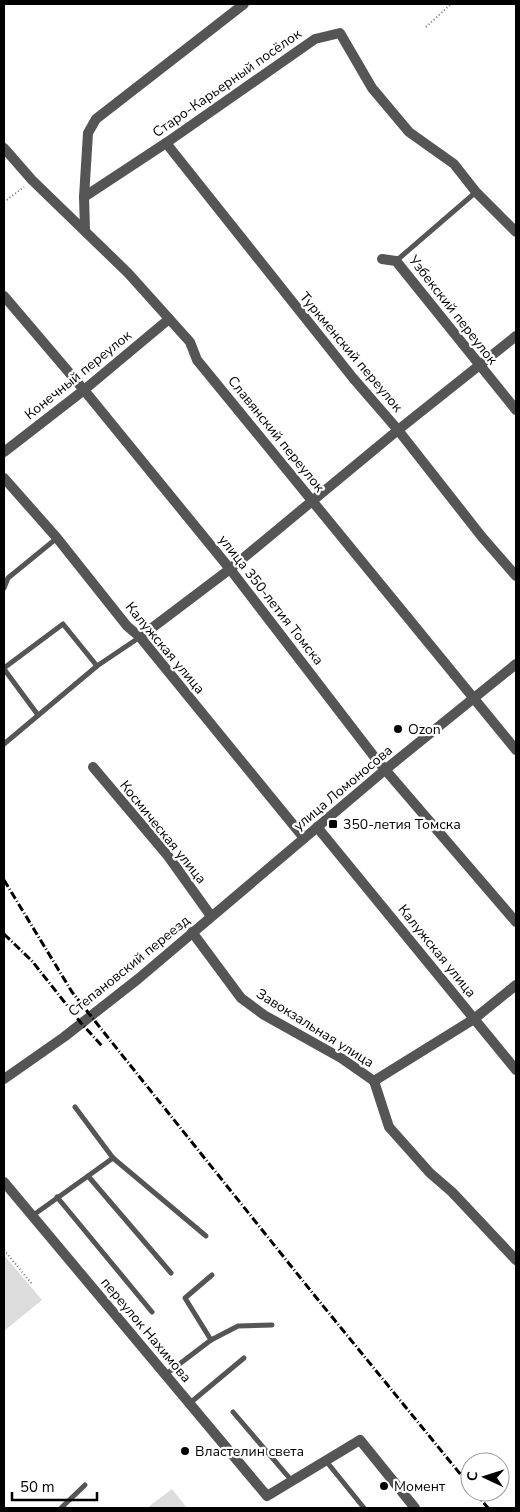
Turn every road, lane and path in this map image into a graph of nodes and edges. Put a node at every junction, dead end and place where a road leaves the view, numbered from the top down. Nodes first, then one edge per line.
1 (244, 4) edge
2 (451, 4) edge
3 (426, 27) dead end
4 (166, 143) junction
5 (4, 148) edge
6 (32, 180) junction
7 (476, 192) junction
8 (84, 197) junction
9 (4, 202) edge
10 (85, 230) junction
11 (516, 232) edge
12 (382, 259) dead end
13 (396, 261) junction
14 (4, 296) edge
15 (169, 319) junction
16 (516, 336) edge
17 (479, 366) junction
18 (84, 390) junction
19 (516, 410) edge
20 (398, 430) junction
21 (4, 452) edge
22 (4, 478) edge
23 (314, 501) junction
24 (57, 538) junction
25 (230, 569) junction
26 (516, 576) edge
27 (4, 588) edge
28 (140, 637) junction
29 (516, 664) edge
30 (97, 666) junction
31 (4, 669) edge
32 (474, 699) junction
33 (38, 715) junction
34 (4, 744) edge
35 (516, 750) edge
36 (93, 767) dead end
37 (386, 769) junction
38 (317, 827) junction
39 (304, 838) junction
40 (211, 916) junction
41 (516, 922) edge
42 (192, 932) junction
43 (516, 985) edge
44 (474, 1019) junction
45 (516, 1070) edge
46 (4, 1079) edge
47 (374, 1082) junction
48 (75, 1107) dead end
49 (113, 1158) junction
50 (88, 1176) junction
51 (4, 1182) edge
52 (57, 1197) junction
53 (32, 1216) junction
54 (206, 1236) dead end
55 (4, 1250) edge
56 (516, 1260) edge
57 (171, 1272) dead end
58 (212, 1275) dead end
59 (32, 1284) dead end
60 (152, 1312) dead end
61 (272, 1326) dead end
62 (211, 1340) junction
63 (244, 1358) dead end
64 (165, 1374) junction
65 (190, 1403) junction
66 (233, 1412) dead end
67 (326, 1461) junction
68 (292, 1481) junction
69 (85, 1485) dead end
70 (61, 1508) edge
71 (364, 1508) edge
72 (415, 1508) edge

1 - 8 street
2 - 3 path
4 - 7 street, Старо-Карьерный посёлок
4 - 8 street, Старо-Карьерный посёлок
4 - 20 street, Туркменский переулок
5 - 6 street, Славянский переулок
6 - 9 path
6 - 10 street, Славянский переулок
7 - 11 street
7 - 13 lane
8 - 10 street
10 - 15 street, Славянский переулок
12 - 13 street, Узбекский переулок
13 - 17 street, Узбекский переулок
14 - 18 street, улица 350-летия Томска
15 - 18 street, Конечный переулок
15 - 23 street, Славянский переулок
16 - 17 street
17 - 19 street, Узбекский переулок
17 - 20 street
18 - 21 street, Конечный переулок
18 - 25 street, улица 350-летия Томска
20 - 23 street
20 - 26 street, Туркменский переулок
22 - 24 street, Калужская улица
23 - 25 street
23 - 32 street, Славянский переулок
24 - 27 lane
24 - 28 street, Калужская улица
25 - 28 street
25 - 37 street, улица 350-летия Томска
28 - 30 lane
28 - 39 street, Калужская улица
29 - 32 street, улица Ломоносова
30 - 31 lane
30 - 33 lane
31 - 33 lane
32 - 35 street, Славянский переулок
32 - 37 street, улица Ломоносова
33 - 34 lane
36 - 40 street, Космическая улица
37 - 38 street, улица Ломоносова
37 - 41 street, улица 350-летия Томска
38 - 39 street, улица Ломоносова
38 - 44 street, Калужская улица
39 - 40 street, улица Ломоносова
40 - 42 street, Степановский переезд
42 - 46 street, Степановский переезд
42 - 47 street, Завокзальная улица
43 - 44 street
44 - 45 street, Калужская улица
44 - 47 street
47 - 56 street, Завокзальная улица
48 - 49 lane
49 - 50 lane
49 - 54 lane
50 - 52 lane
50 - 57 lane
51 - 53 street, переулок Нахимова
52 - 53 lane
52 - 60 lane
53 - 64 street, переулок Нахимова
55 - 59 path
58 - 62 lane
61 - 62 lane
62 - 64 lane
63 - 65 lane
64 - 65 street, переулок Нахимова
65 - 68 street, переулок Нахимова
66 - 68 lane
67 - 68 street
67 - 71 lane
67 - 72 street
69 - 70 lane

